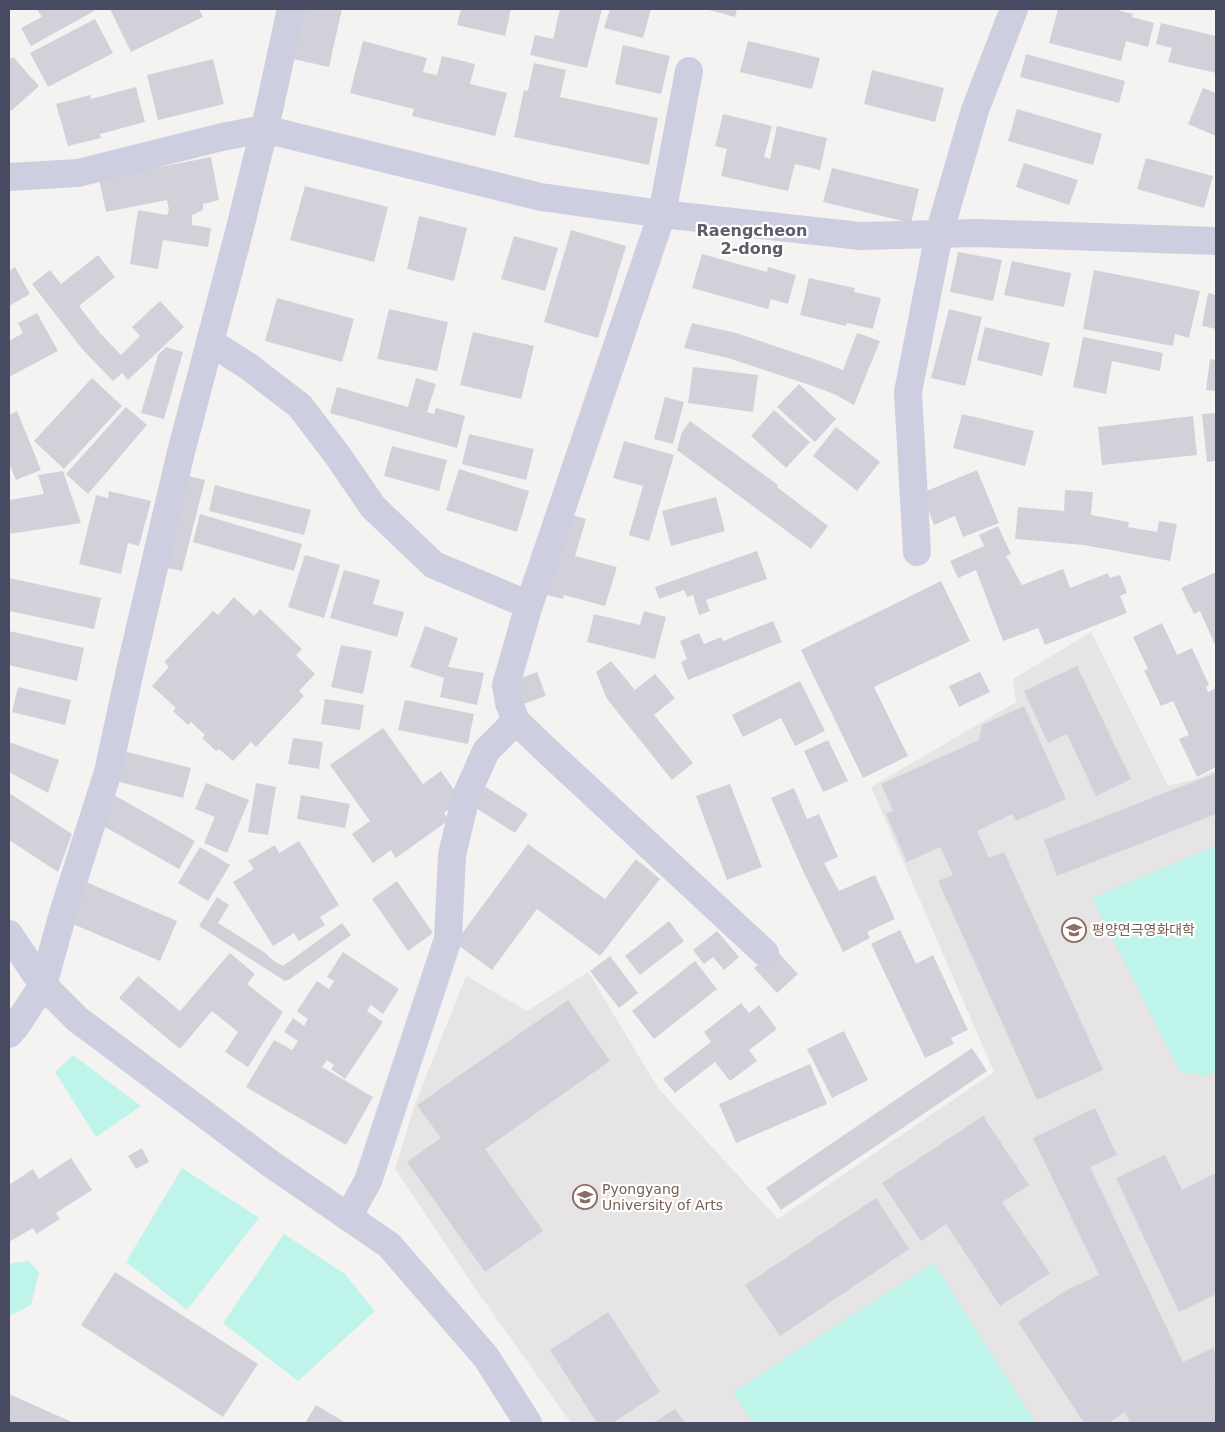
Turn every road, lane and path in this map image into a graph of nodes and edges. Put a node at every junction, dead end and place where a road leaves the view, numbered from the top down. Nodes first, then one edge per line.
1 (291, 9) edge
2 (1014, 9) edge
3 (689, 72) dead end
4 (264, 129) junction
5 (9, 177) edge
6 (662, 214) junction
7 (939, 234) junction
8 (1216, 241) edge
9 (210, 342) junction
10 (917, 552) dead end
11 (529, 605) junction
12 (516, 721) junction
13 (9, 934) edge
14 (765, 954) dead end
15 (43, 985) junction
16 (9, 1034) edge
17 (348, 1217) junction
18 (528, 1423) edge

1 - 4 street
2 - 7 street
3 - 6 street
4 - 5 street
4 - 6 street
4 - 9 street
6 - 7 street
6 - 11 street
7 - 8 street
7 - 10 street
9 - 11 street
9 - 15 street
11 - 12 street
12 - 14 street
12 - 17 street
13 - 15 street
15 - 16 street
15 - 17 street
17 - 18 street

